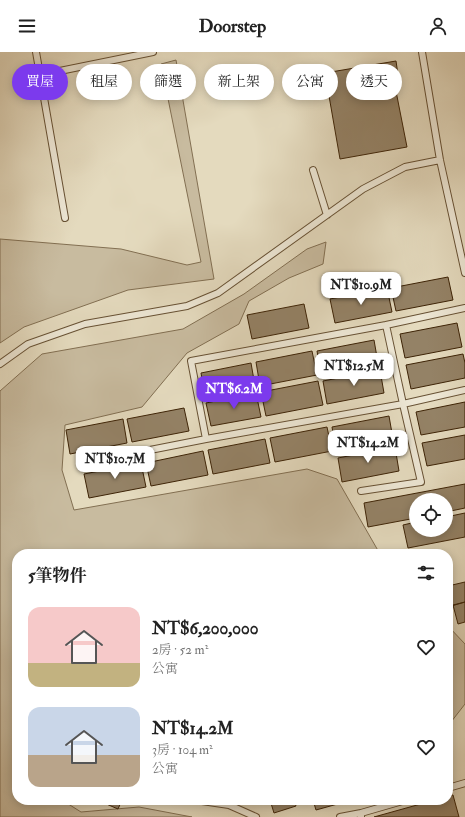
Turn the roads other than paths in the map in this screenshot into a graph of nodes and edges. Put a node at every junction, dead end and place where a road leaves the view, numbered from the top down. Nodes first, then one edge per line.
1 (36, 52) edge
2 (154, 52) edge
3 (422, 52) edge
4 (38, 64) edge
5 (68, 69) edge
6 (44, 100) edge
7 (440, 160) junction
8 (313, 170) dead end
9 (327, 215) junction
10 (65, 218) dead end
11 (465, 273) edge
12 (465, 308) edge
13 (386, 324) junction
14 (0, 364) edge
15 (465, 390) edge
16 (403, 404) junction
17 (206, 439) junction
18 (89, 462) dead end
19 (361, 491) dead end
20 (465, 783) edge
21 (453, 787) edge
22 (229, 805) edge
23 (391, 805) edge
24 (361, 815) edge
25 (256, 817) edge
26 (340, 817) edge

1 - 4 lane
2 - 5 lane
3 - 7 lane
6 - 10 lane
7 - 9 lane
7 - 11 lane
8 - 9 lane
9 - 14 lane
12 - 13 lane
13 - 16 lane
13 - 17 lane
15 - 16 lane
16 - 17 lane
16 - 19 lane
17 - 18 lane
20 - 21 lane
22 - 25 lane
23 - 24 lane
24 - 26 lane

